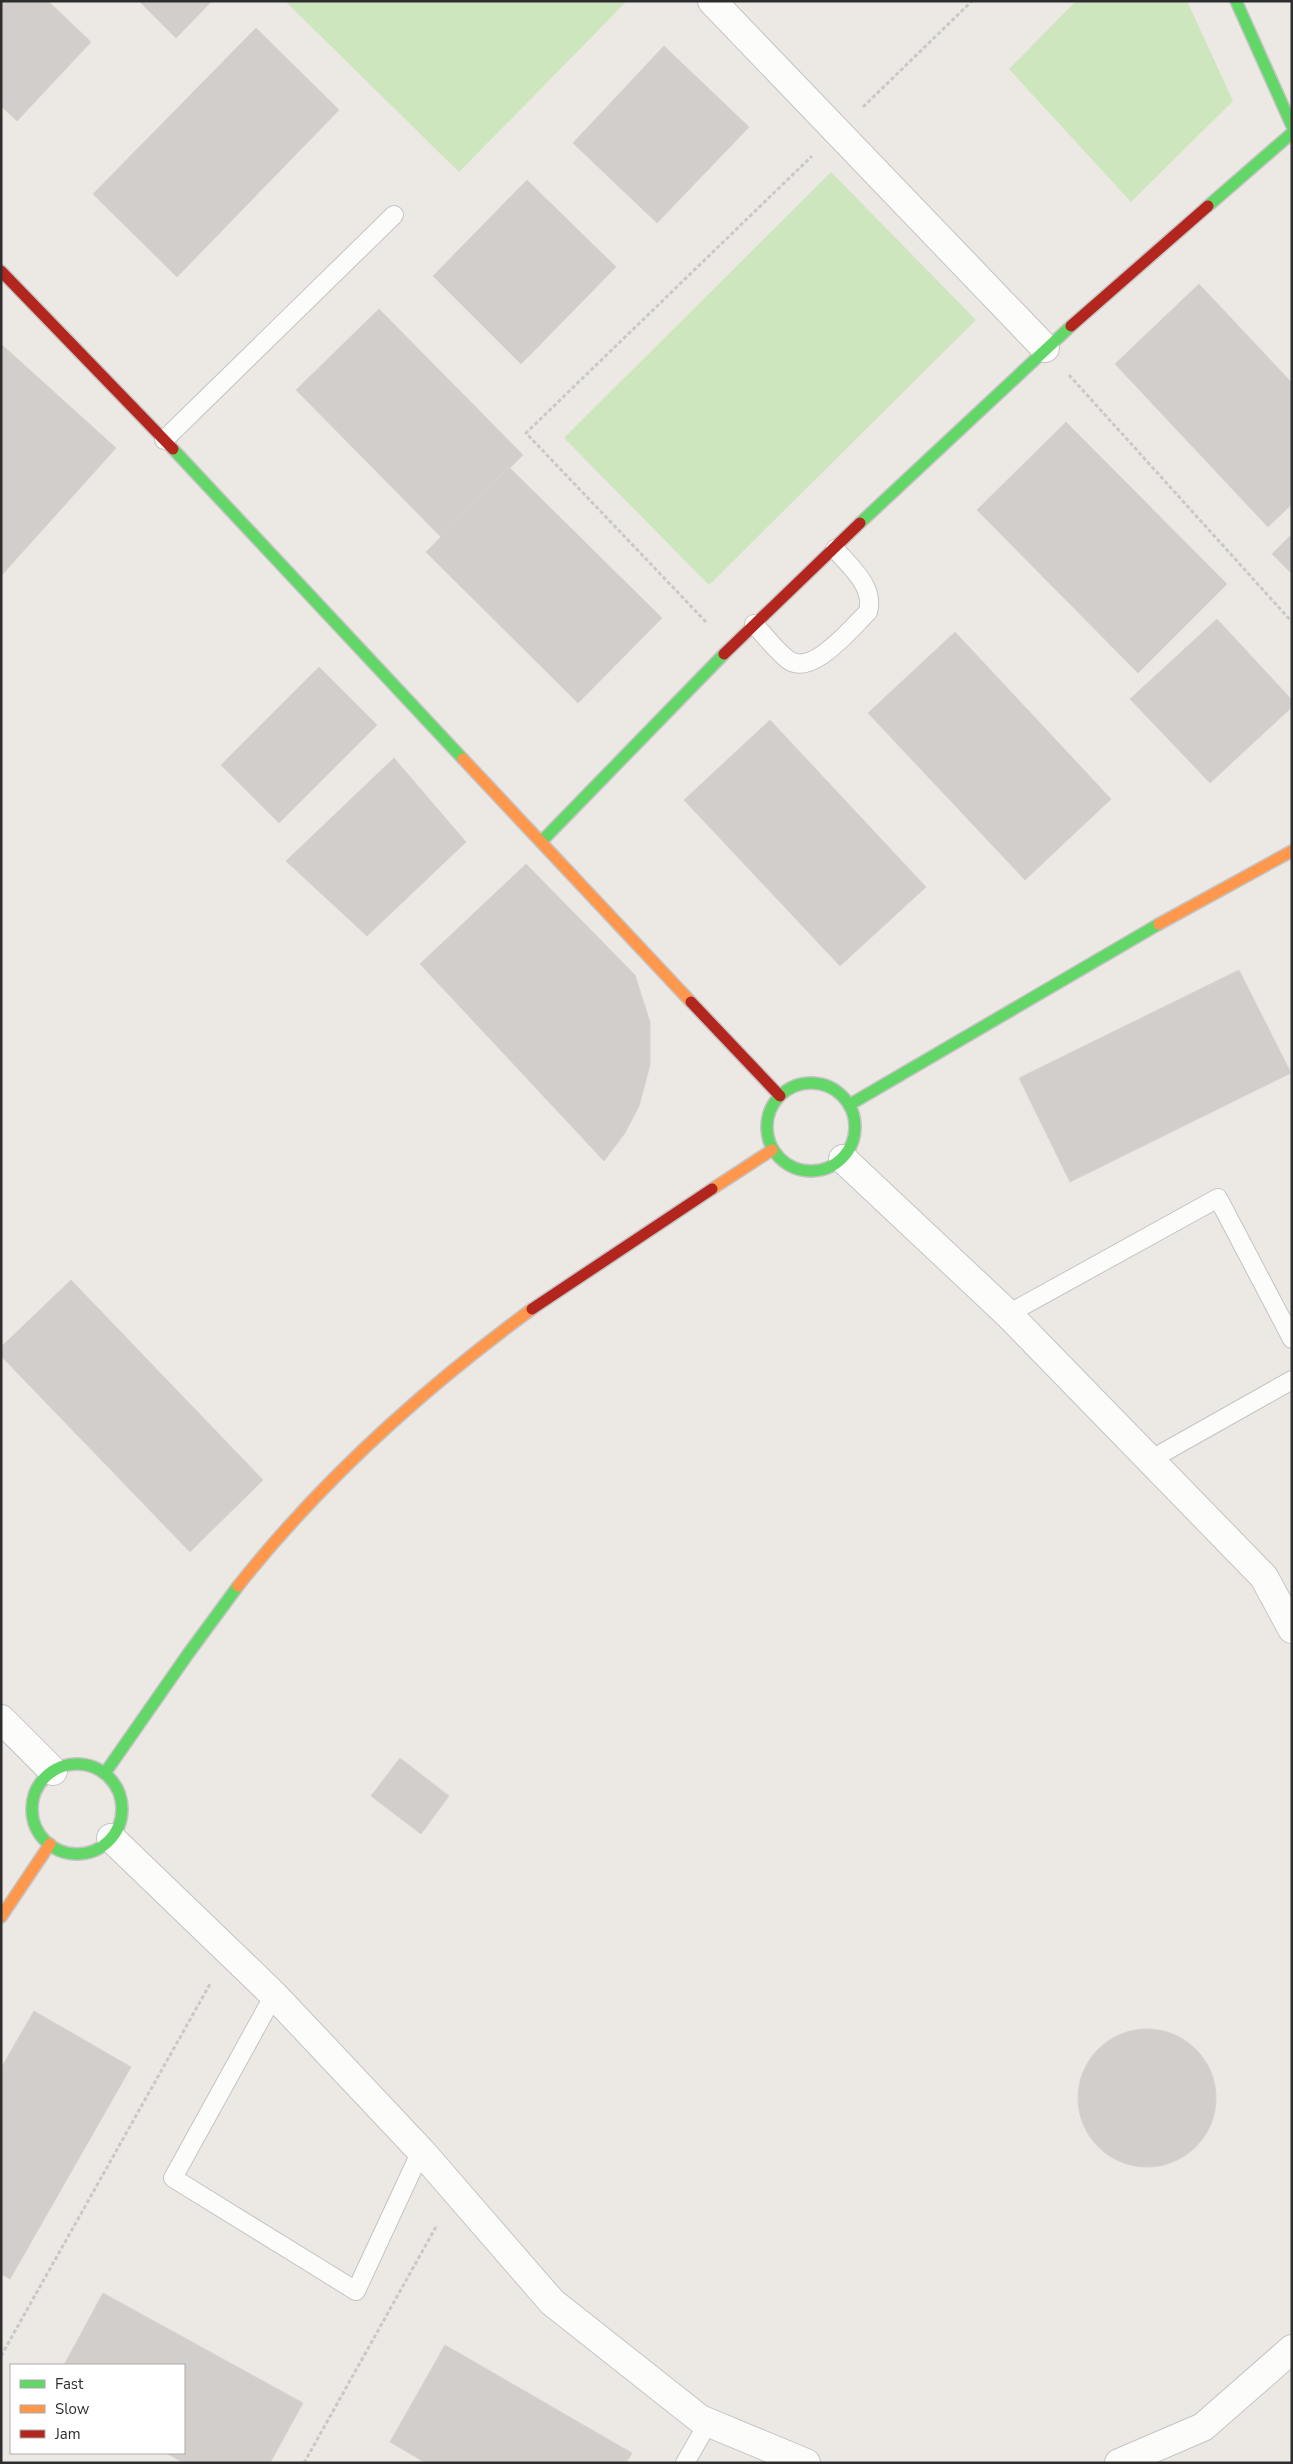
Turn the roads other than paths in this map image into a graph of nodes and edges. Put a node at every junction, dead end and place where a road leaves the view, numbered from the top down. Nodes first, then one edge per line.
1 (712, 1) edge
2 (1236, 1) edge
3 (1292, 126) edge
4 (1292, 133) edge
5 (394, 215) dead end
6 (1, 271) edge
7 (1045, 348) junction
8 (164, 440) junction
9 (835, 549) junction
10 (754, 624) junction
11 (540, 842) junction
12 (1292, 851) edge
13 (780, 1096) junction
14 (849, 1105) junction
15 (772, 1150) junction
16 (843, 1159) junction
17 (1008, 1314) junction
18 (1292, 1339) edge
19 (1292, 1380) edge
20 (1150, 1460) junction
21 (1292, 1629) edge
22 (1, 1719) edge
23 (53, 1771) junction
24 (105, 1773) junction
25 (112, 1838) junction
26 (50, 1844) junction
27 (1, 1917) edge
28 (274, 1995) junction
29 (421, 2151) junction
30 (1292, 2349) edge
31 (708, 2423) junction
32 (685, 2463) edge
33 (806, 2463) edge
34 (1119, 2463) edge

1 - 7 street
2 - 3 street
4 - 7 street
5 - 8 lane
6 - 8 street
7 - 9 street
8 - 11 street
9 - 10 street
9 - 10 lane
10 - 11 street
11 - 13 street
12 - 14 street
13 - 14 street
13 - 15 street
14 - 16 street
15 - 16 street
15 - 24 street
16 - 17 street
17 - 18 lane
17 - 20 street
19 - 20 lane
20 - 21 street
22 - 23 street
23 - 24 street
23 - 26 street
24 - 25 street
25 - 26 street
25 - 28 street
26 - 27 street
28 - 29 street
28 - 29 lane
29 - 31 street
30 - 34 street
31 - 32 lane
31 - 33 street

